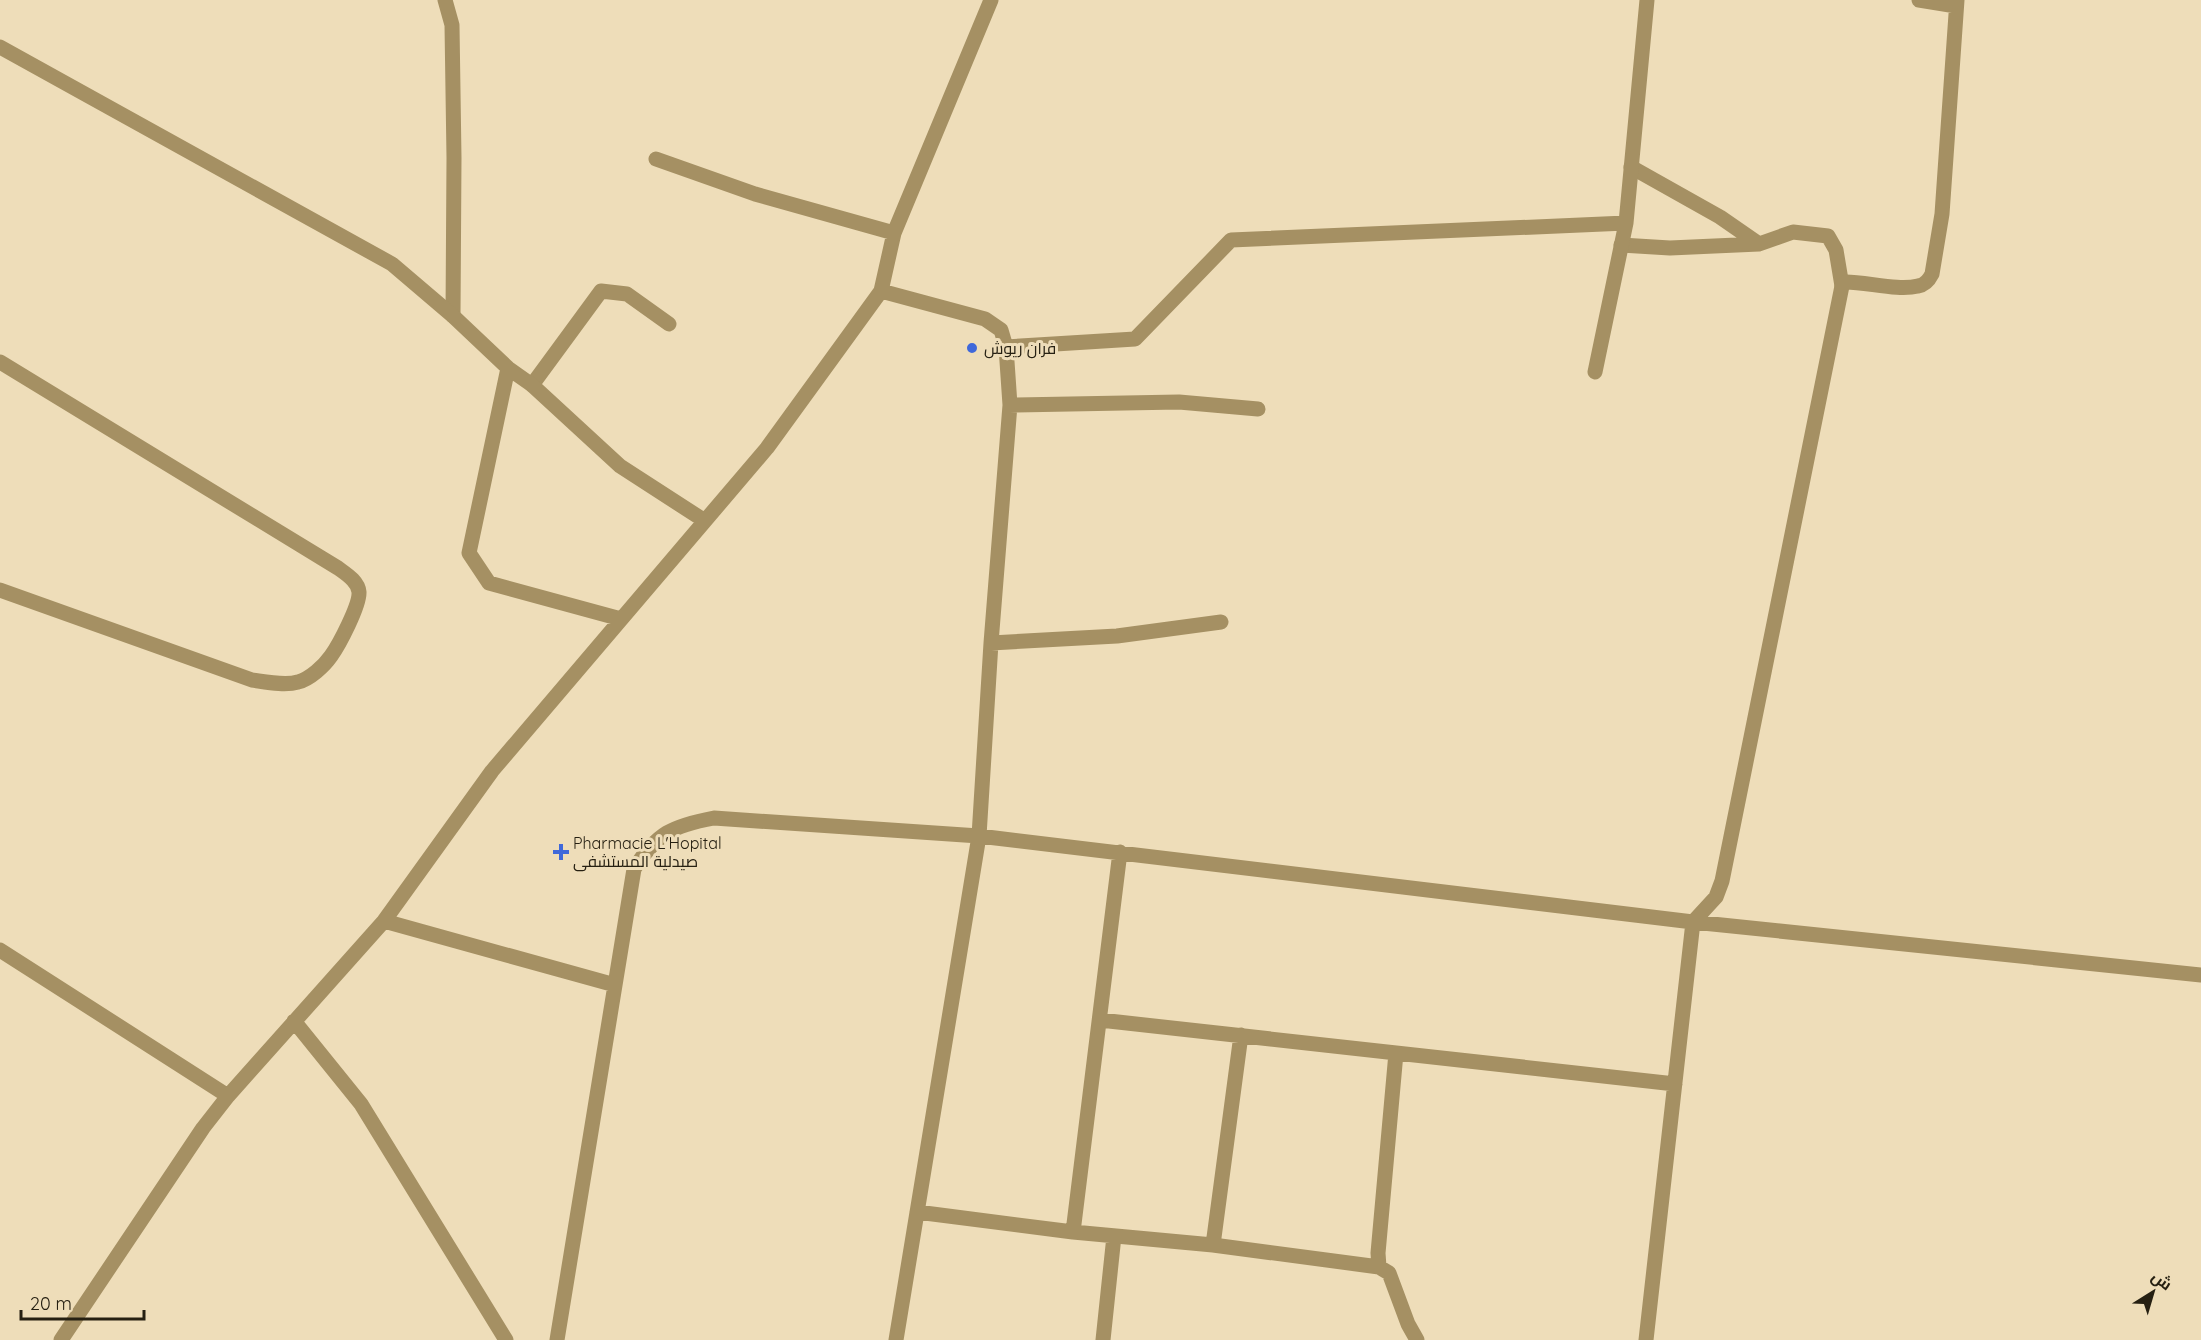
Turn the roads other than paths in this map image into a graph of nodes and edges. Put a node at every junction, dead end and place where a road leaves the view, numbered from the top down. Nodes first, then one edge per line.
1 (445, 0) edge
2 (991, 0) edge
3 (1647, 0) edge
4 (1919, 0) edge
5 (1956, 3) edge
6 (0, 47) edge
7 (656, 159) dead end
8 (1631, 167) junction
9 (1626, 223) junction
10 (894, 233) junction
11 (1621, 244) junction
12 (1759, 244) junction
13 (1842, 286) junction
14 (881, 291) junction
15 (453, 316) junction
16 (669, 324) dead end
17 (1006, 347) junction
18 (0, 362) edge
19 (508, 368) junction
20 (1595, 372) dead end
21 (532, 385) junction
22 (1010, 405) junction
23 (1258, 409) dead end
24 (705, 521) junction
25 (0, 590) edge
26 (621, 620) junction
27 (1221, 622) dead end
28 (991, 643) junction
29 (979, 836) junction
30 (1120, 852) junction
31 (384, 921) junction
32 (1693, 922) junction
33 (0, 950) edge
34 (2201, 975) edge
35 (615, 985) junction
36 (1100, 1020) junction
37 (294, 1021) junction
38 (1241, 1035) junction
39 (1396, 1053) junction
40 (1675, 1084) junction
41 (228, 1096) junction
42 (917, 1212) junction
43 (1073, 1232) junction
44 (1114, 1236) junction
45 (1213, 1245) junction
46 (1380, 1267) junction
47 (61, 1340) edge
48 (506, 1340) edge
49 (557, 1340) edge
50 (896, 1340) edge
51 (1103, 1340) edge
52 (1417, 1340) edge
53 (1646, 1340) edge

1 - 15 street
2 - 10 street
3 - 8 street
4 - 5 street
5 - 13 street
6 - 15 street
7 - 10 street
8 - 9 street
8 - 12 street
9 - 11 street
9 - 17 street
10 - 14 street
11 - 12 street
11 - 20 street
12 - 13 street
13 - 32 street
14 - 17 street
14 - 24 street
15 - 19 street
16 - 21 street
17 - 22 street
18 - 25 street
19 - 21 street
19 - 26 street
21 - 24 street
22 - 23 street
22 - 28 street
24 - 26 street
26 - 31 street
27 - 28 street
28 - 29 street
29 - 30 street
29 - 35 street
29 - 42 street
30 - 32 street
30 - 36 street
31 - 35 street
31 - 37 street
32 - 34 street
32 - 40 street
33 - 41 street
35 - 49 street
36 - 38 street
36 - 43 street
37 - 41 street
37 - 48 street
38 - 39 street
38 - 45 street
39 - 40 street
39 - 46 street
40 - 53 street
41 - 47 street
42 - 43 street
42 - 50 street
43 - 44 street
44 - 45 street
44 - 51 street
45 - 46 street
46 - 52 street

